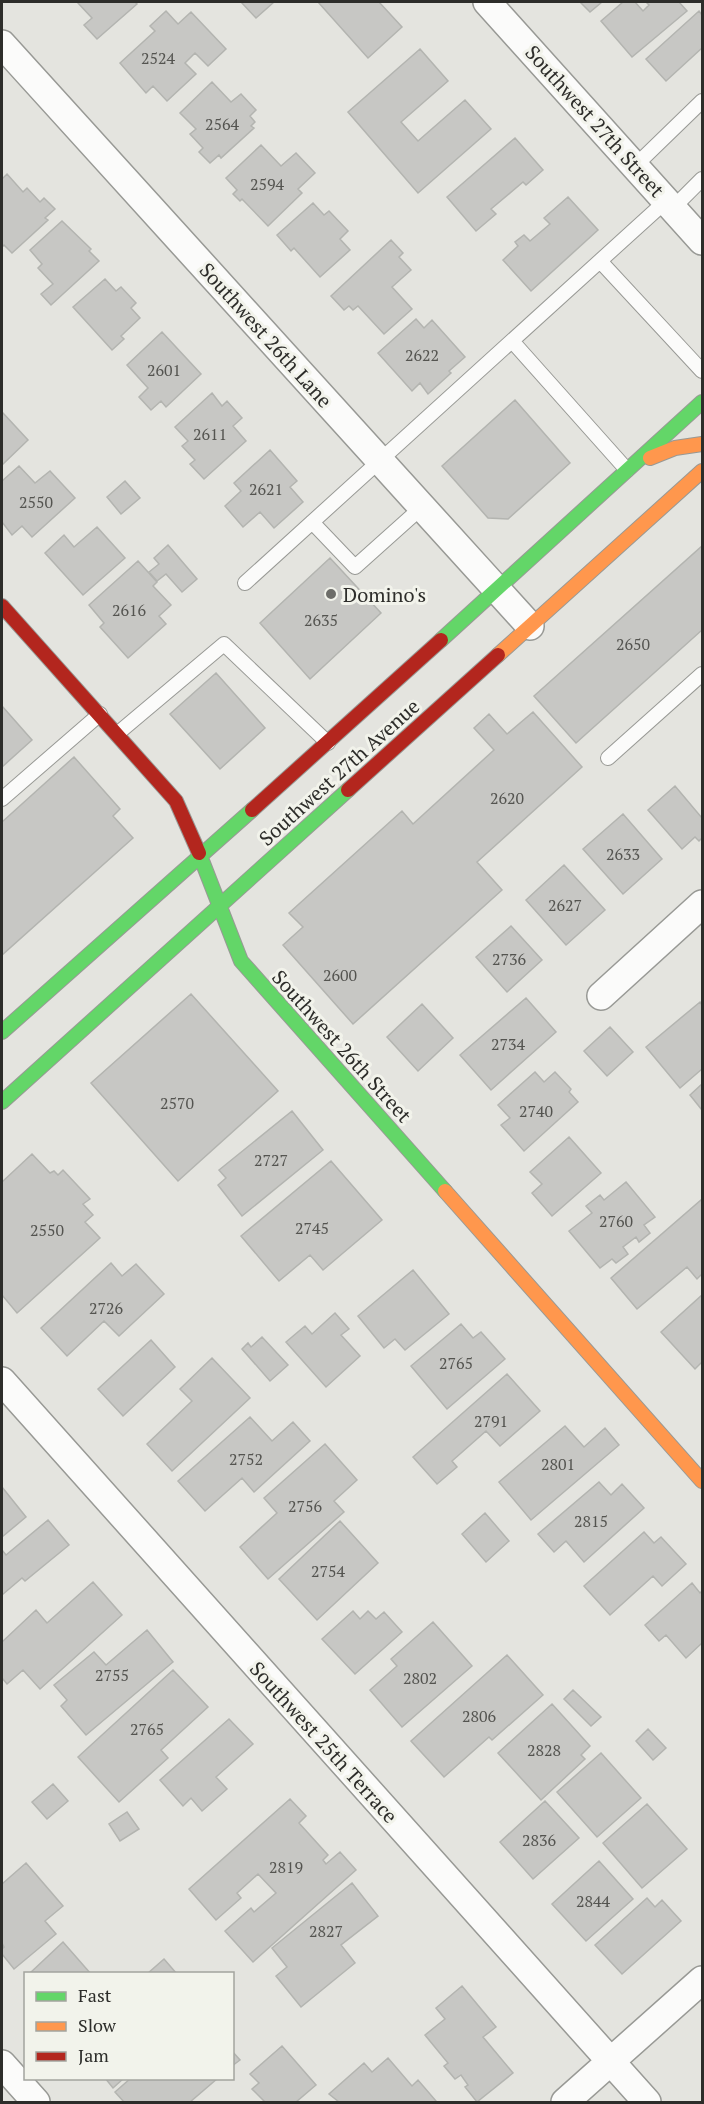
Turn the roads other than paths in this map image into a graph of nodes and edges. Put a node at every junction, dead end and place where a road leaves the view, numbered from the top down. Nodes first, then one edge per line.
1 (487, 2) edge
2 (2, 44) edge
3 (702, 101) edge
4 (635, 166) junction
5 (702, 179) edge
6 (669, 204) junction
7 (702, 241) edge
8 (600, 261) junction
9 (512, 341) junction
10 (702, 371) edge
11 (702, 402) edge
12 (702, 444) edge
13 (381, 460) junction
14 (627, 470) junction
15 (702, 471) edge
16 (422, 507) junction
17 (312, 522) junction
18 (245, 583) dead end
19 (496, 590) junction
20 (2, 606) edge
21 (530, 626) junction
22 (702, 674) edge
23 (99, 714) junction
24 (117, 734) junction
25 (328, 742) junction
26 (608, 758) dead end
27 (2, 799) edge
28 (200, 855) junction
29 (702, 904) edge
30 (219, 905) junction
31 (600, 996) dead end
32 (2, 1032) edge
33 (2, 1102) edge
34 (2, 1381) edge
35 (702, 1481) edge
36 (702, 1980) edge
37 (611, 2062) junction
38 (2, 2064) edge
39 (36, 2103) edge
40 (565, 2103) edge
41 (647, 2103) edge

1 - 4 street, Southwest 27th Street
2 - 13 street, Southwest 26th Lane
3 - 4 lane
4 - 6 street, Southwest 27th Street
5 - 6 lane
6 - 7 street, Southwest 27th Street
6 - 8 lane
8 - 9 lane
8 - 10 lane
9 - 13 lane
9 - 14 lane
11 - 14 main road, Southwest 27th Avenue
12 - 14 main road
13 - 16 street, Southwest 26th Lane
13 - 17 lane
14 - 19 main road, Southwest 27th Avenue
15 - 21 main road, Southwest 27th Avenue
16 - 17 lane
16 - 19 street, Southwest 26th Lane
17 - 18 lane
19 - 21 street, Southwest 26th Lane
19 - 25 main road, Southwest 27th Avenue
20 - 23 main road, Southwest 26th Street
21 - 30 main road, Southwest 27th Avenue
22 - 26 lane
23 - 24 main road, Southwest 26th Street
23 - 27 lane
24 - 25 lane
24 - 28 main road, Southwest 26th Street
25 - 28 main road, Southwest 27th Avenue
28 - 30 main road, Southwest 26th Street
28 - 32 main road, Southwest 27th Avenue
29 - 31 street
30 - 33 main road, Southwest 27th Avenue
30 - 35 main road, Southwest 26th Street
34 - 37 street, Southwest 25th Terrace
36 - 37 street
37 - 40 street
37 - 41 street, Southwest 25th Terrace
38 - 39 street

